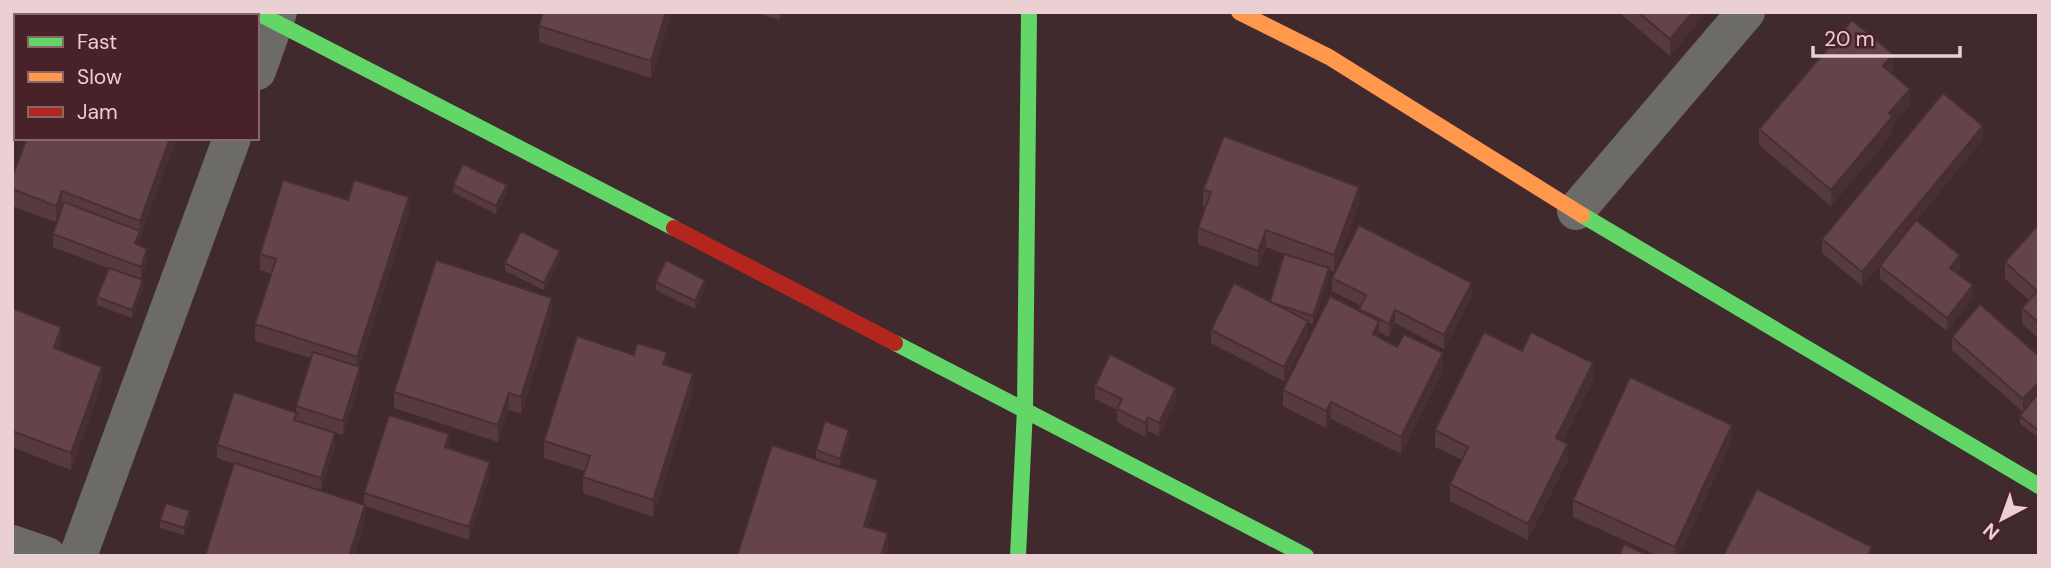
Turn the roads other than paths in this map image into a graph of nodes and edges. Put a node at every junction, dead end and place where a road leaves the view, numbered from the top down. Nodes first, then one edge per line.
1 (1029, 12) edge
2 (1240, 12) edge
3 (1746, 12) edge
4 (270, 16) edge
5 (259, 63) edge
6 (231, 140) edge
7 (1576, 211) junction
8 (1025, 409) junction
9 (2039, 486) edge
10 (12, 544) edge
11 (47, 556) edge
12 (78, 556) edge
13 (1018, 556) edge
14 (1306, 556) edge

1 - 8 street
2 - 7 street
3 - 7 street
4 - 5 street
4 - 8 street
6 - 12 street
7 - 9 street
8 - 13 street
8 - 14 street
10 - 11 street

